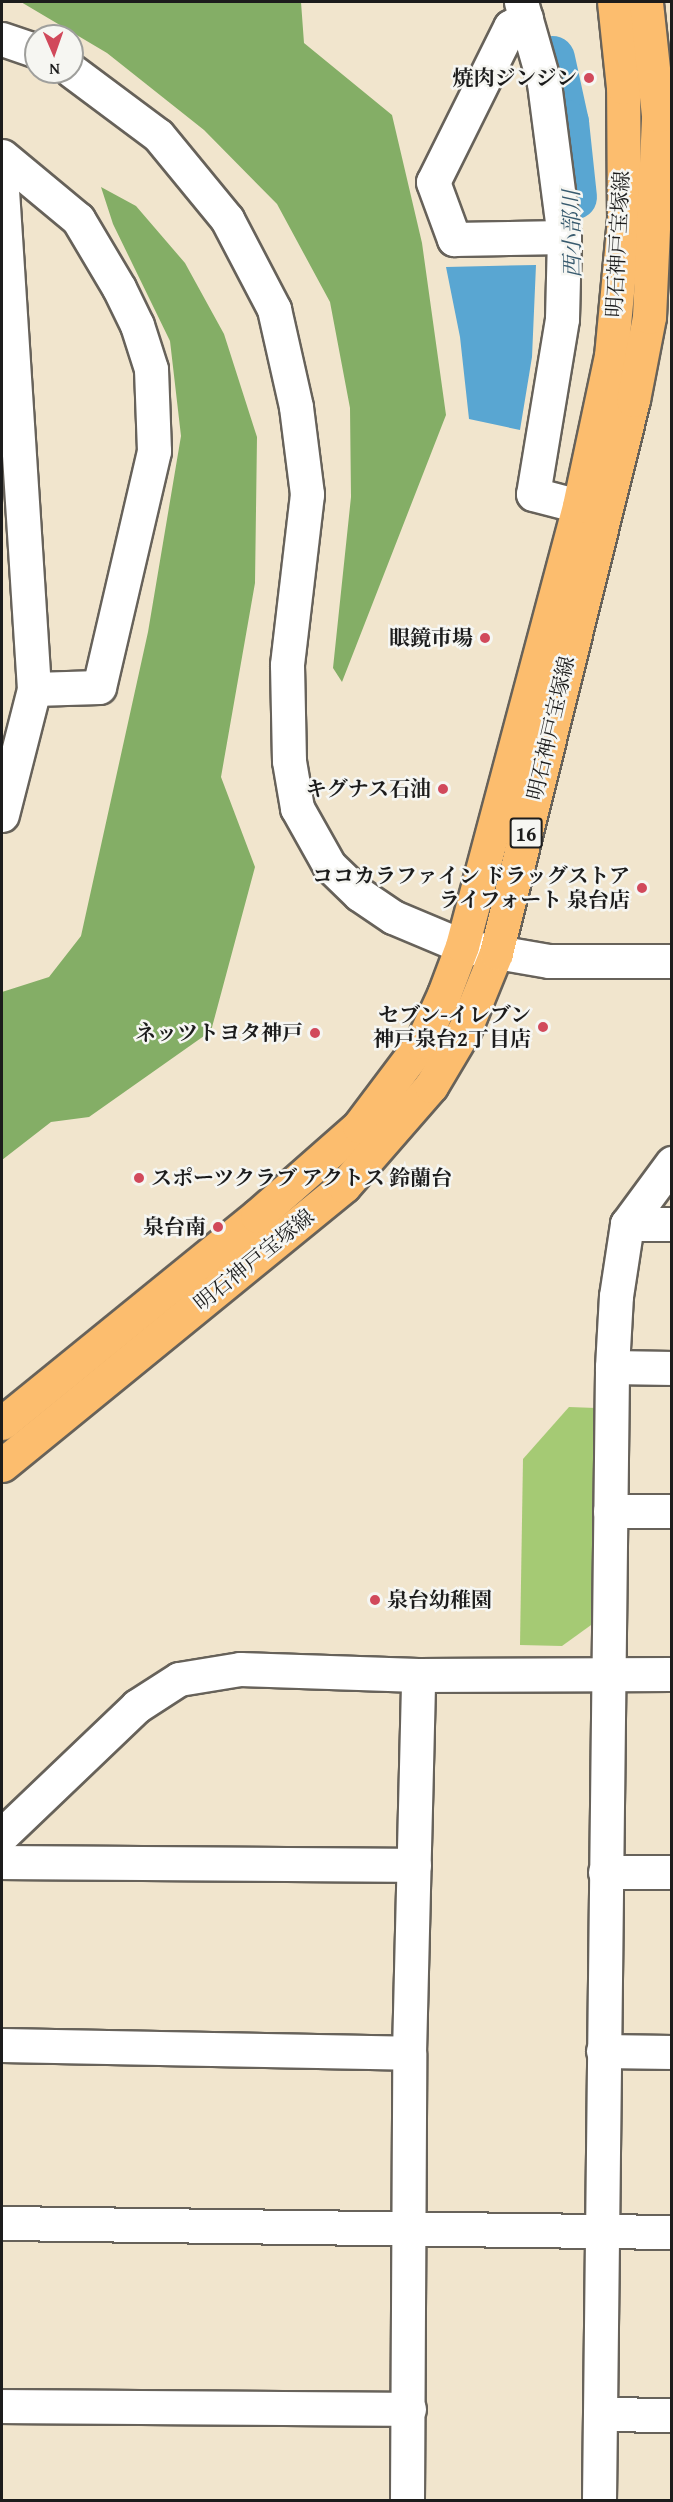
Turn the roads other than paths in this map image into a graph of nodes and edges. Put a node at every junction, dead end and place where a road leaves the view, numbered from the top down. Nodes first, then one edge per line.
1 (614, 2) edge
2 (646, 2) edge
3 (523, 10) edge
4 (2, 39) edge
5 (24, 47) edge
6 (84, 80) edge
7 (2, 156) edge
8 (2, 190) edge
9 (663, 218) edge
10 (564, 237) junction
11 (579, 506) junction
12 (34, 689) junction
13 (2, 815) edge
14 (462, 946) junction
15 (496, 953) junction
16 (672, 961) edge
17 (672, 1163) edge
18 (627, 1224) junction
19 (672, 1224) edge
20 (612, 1367) junction
21 (672, 1368) edge
22 (2, 1422) edge
23 (2, 1465) edge
24 (610, 1511) junction
25 (672, 1511) edge
26 (607, 1674) junction
27 (672, 1674) edge
28 (418, 1675) junction
29 (2, 1835) edge
30 (2, 1862) edge
31 (414, 1865) junction
32 (605, 1872) junction
33 (672, 1872) edge
34 (2, 2045) edge
35 (603, 2051) junction
36 (672, 2052) edge
37 (409, 2053) junction
38 (2, 2223) edge
39 (411, 2228) junction
40 (602, 2231) junction
41 (672, 2232) edge
42 (2, 2406) edge
43 (409, 2409) junction
44 (600, 2414) junction
45 (672, 2415) edge
46 (407, 2500) edge
47 (599, 2500) edge

1 - 11 main road, 明石神戸宝塚線 / 16
2 - 9 main road, 明石神戸宝塚線 / 16
3 - 10 street
3 - 10 street
4 - 5 street
6 - 14 street
7 - 12 street
8 - 12 street
9 - 15 main road, 明石神戸宝塚線 / 16
10 - 11 street
11 - 14 main road, 明石神戸宝塚線 / 16
12 - 13 street
14 - 15 street
14 - 22 main road, 明石神戸宝塚線 / 16
15 - 16 street
15 - 23 main road, 明石神戸宝塚線 / 16
17 - 18 street
18 - 19 street
18 - 20 street
20 - 21 street
20 - 24 street
24 - 25 street
24 - 26 street
26 - 27 street
26 - 28 street
26 - 32 street
28 - 29 street
28 - 31 street
30 - 31 street
31 - 37 street
32 - 33 street
32 - 35 street
34 - 37 street
35 - 36 street
35 - 40 street
37 - 39 street
38 - 39 street
39 - 40 street
39 - 43 street
40 - 41 street
40 - 44 street
42 - 43 street
43 - 46 street
44 - 45 street
44 - 47 street

